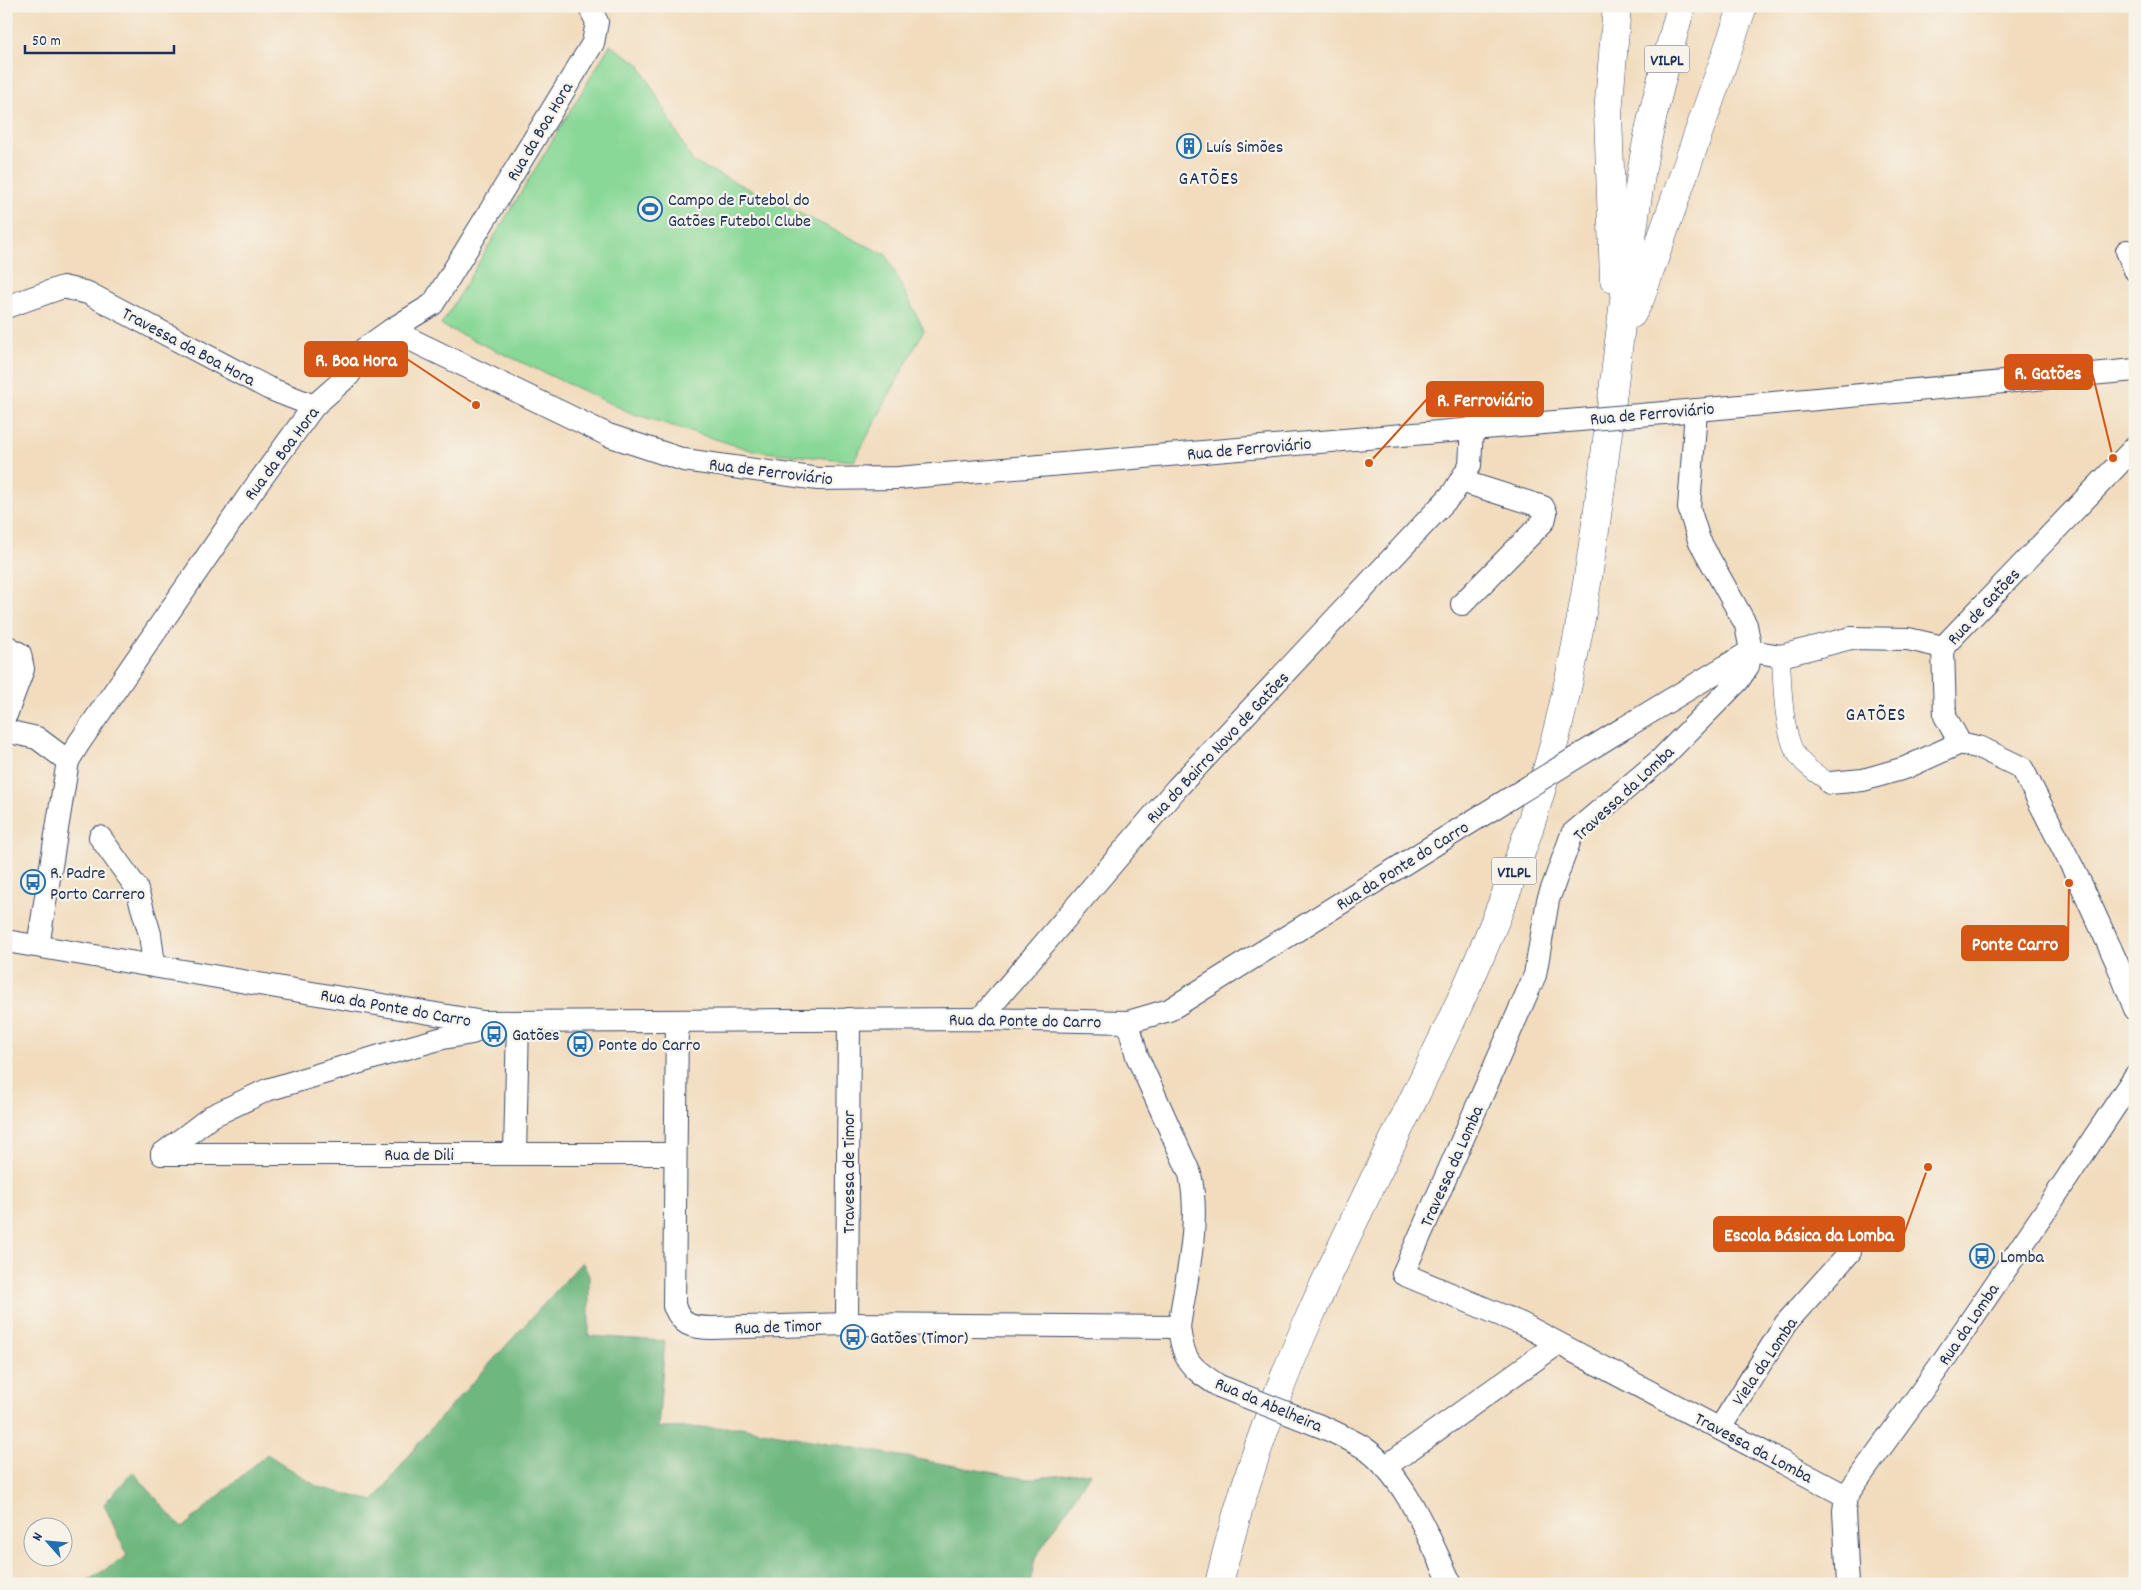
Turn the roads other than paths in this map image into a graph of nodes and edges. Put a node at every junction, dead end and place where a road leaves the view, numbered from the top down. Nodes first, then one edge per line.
1 (589, 6) edge
2 (1617, 6) edge
3 (1675, 6) edge
4 (1681, 6) edge
5 (1743, 6) edge
6 (1654, 113) junction
7 (6, 307) edge
8 (391, 330) junction
9 (1617, 347) junction
10 (2135, 370) edge
11 (314, 406) junction
12 (1696, 410) junction
13 (1472, 428) junction
14 (2135, 446) edge
15 (1461, 481) junction
16 (1462, 604) dead end
17 (6, 646) edge
18 (1943, 647) junction
19 (1751, 651) junction
20 (1780, 656) junction
21 (6, 715) edge
22 (6, 731) edge
23 (1960, 743) junction
24 (68, 761) junction
25 (1830, 783) joint
26 (100, 837) dead end
27 (6, 941) edge
28 (38, 946) junction
29 (154, 965) junction
30 (2135, 1009) edge
31 (980, 1018) junction
32 (850, 1019) junction
33 (677, 1021) junction
34 (482, 1022) junction
35 (518, 1022) junction
36 (1128, 1022) junction
37 (2135, 1076) edge
38 (515, 1154) junction
39 (675, 1154) junction
40 (1850, 1252) dead end
41 (847, 1324) junction
42 (1179, 1327) junction
43 (1557, 1344) junction
44 (1720, 1428) junction
45 (1385, 1467) junction
46 (1846, 1496) junction
47 (1219, 1584) edge
48 (1451, 1584) edge
49 (1848, 1584) edge

1 - 8 street, Rua da Boa Hora
2 - 9 highway
3 - 6 highway, VILPL
4 - 6 highway, VILPL
5 - 9 highway
6 - 9 highway, VILPL
7 - 11 street, Travessa da Boa Hora
8 - 11 street, Rua da Boa Hora
8 - 13 street, Rua de Ferroviário
9 - 47 highway, VILPL
10 - 12 street, Rua de Ferroviário
11 - 24 street, Rua da Boa Hora
12 - 13 street, Rua de Ferroviário, bridge
12 - 19 street
13 - 15 street, Rua do Bairro Novo de Gatões
14 - 18 street, Rua de Gatões
15 - 16 street
15 - 31 street, Rua do Bairro Novo de Gatões
17 - 21 street
18 - 20 street
18 - 23 street, Rua de Gatões
19 - 20 street
19 - 36 street, Rua da Ponte do Carro, bridge
19 - 43 street, Travessa da Lomba
20 - 25 street
22 - 24 street
23 - 25 street
23 - 30 street
24 - 28 street, Rua da Boa Hora
26 - 29 street
27 - 28 street, Rua da Ponte do Carro
28 - 29 street, Rua da Ponte do Carro
29 - 34 street, Rua da Ponte do Carro
31 - 32 street, Rua da Ponte do Carro
31 - 36 street, Rua da Ponte do Carro
32 - 33 street, Rua da Ponte do Carro
32 - 41 street, Travessa de Timor
33 - 35 street, Rua da Ponte do Carro
33 - 39 street, Rua de Timor
34 - 35 street, Rua da Ponte do Carro
34 - 38 street, Rua de Dili
35 - 38 street
36 - 42 street, Rua da Abelheira
37 - 46 street, Rua da Lomba
38 - 39 street, Rua de Dili
39 - 41 street, Rua de Timor
40 - 44 street, Viela da Lomba
41 - 42 street, Rua de Timor
42 - 45 street, Rua da Abelheira, bridge
43 - 44 street, Travessa da Lomba
43 - 45 street
44 - 46 street, Travessa da Lomba
45 - 48 street, Rua da Abelheira
46 - 49 street

